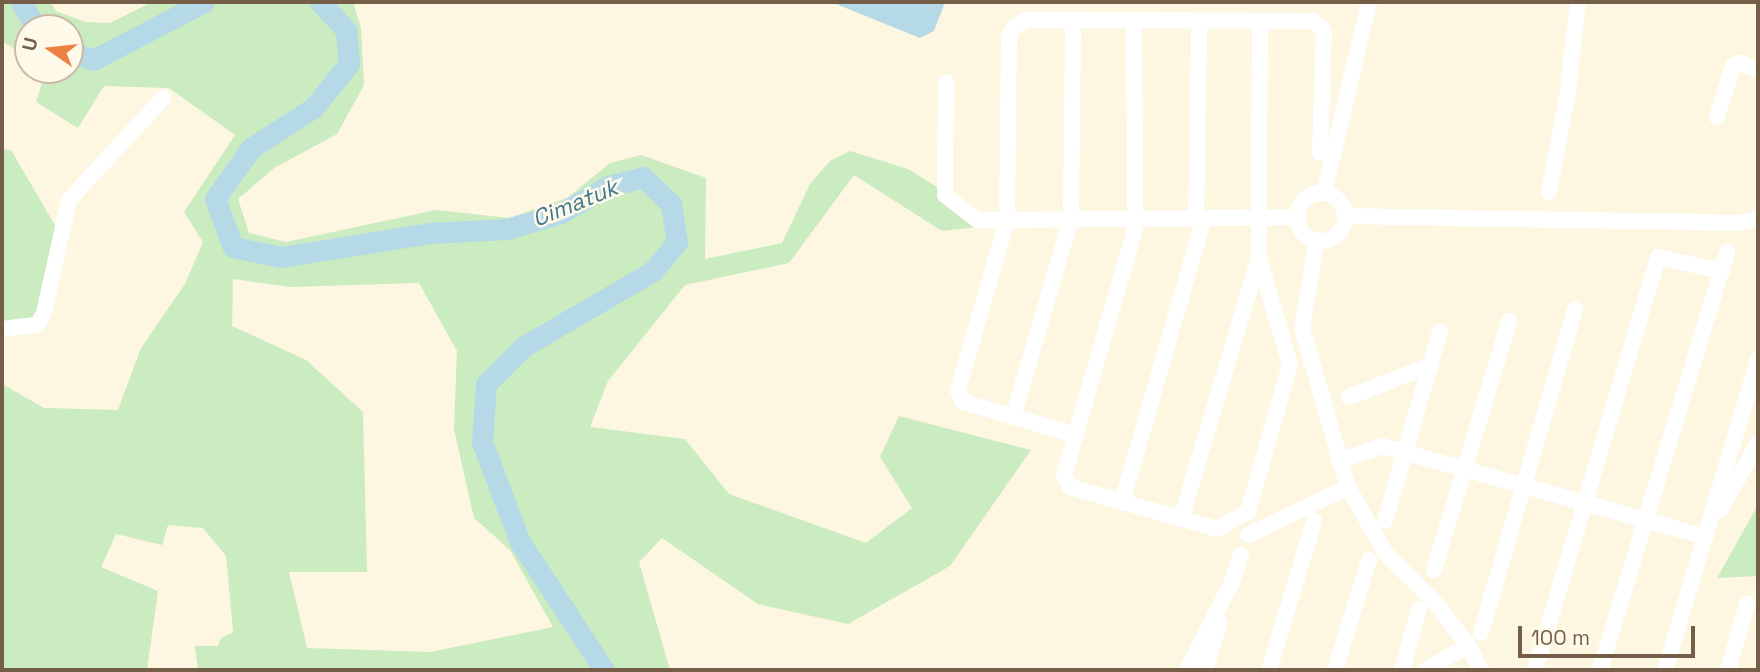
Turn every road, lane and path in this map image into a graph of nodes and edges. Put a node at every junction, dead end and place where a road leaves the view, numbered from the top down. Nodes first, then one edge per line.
1 (1369, 2) edge
2 (1578, 2) edge
3 (1073, 20) junction
4 (1134, 20) junction
5 (1199, 21) junction
6 (1260, 21) junction
7 (1758, 69) edge
8 (946, 82) dead end
9 (163, 98) dead end
10 (1717, 117) dead end
11 (1320, 153) dead end
12 (1549, 192) dead end
13 (1325, 193) junction
14 (1345, 216) junction
15 (1260, 217) junction
16 (1298, 217) junction
17 (1135, 218) junction
18 (1200, 218) junction
19 (1071, 219) junction
20 (1758, 219) edge
21 (1007, 220) junction
22 (1317, 240) junction
23 (1727, 252) dead end
24 (1259, 258) junction
25 (1721, 271) junction
26 (1575, 309) dead end
27 (1509, 321) dead end
28 (2, 328) edge
29 (1440, 332) dead end
30 (1758, 360) edge
31 (1431, 365) junction
32 (1349, 397) dead end
33 (1013, 417) junction
34 (1076, 435) junction
35 (1758, 443) edge
36 (1405, 450) junction
37 (1339, 461) junction
38 (1465, 467) junction
39 (1525, 485) junction
40 (1348, 487) junction
41 (1122, 502) junction
42 (1585, 502) junction
43 (1181, 519) junction
44 (1646, 520) junction
45 (1385, 521) dead end
46 (1314, 522) dead end
47 (1248, 536) dead end
48 (1705, 537) junction
49 (1241, 554) dead end
50 (1369, 560) dead end
51 (1434, 570) dead end
52 (1232, 582) junction
53 (1747, 604) dead end
54 (1419, 609) dead end
55 (1481, 633) dead end
56 (1468, 645) junction
57 (1187, 670) edge
58 (1205, 670) edge
59 (1269, 670) edge
60 (1335, 670) edge
61 (1402, 670) edge
62 (1426, 670) edge
63 (1480, 670) edge
64 (1535, 670) edge
65 (1600, 670) edge
66 (1665, 670) edge
67 (1728, 670) edge

1 - 13 street
2 - 12 street
3 - 4 street
3 - 19 street
3 - 21 street
4 - 5 street
4 - 17 street
5 - 6 street
5 - 18 street
6 - 11 street
6 - 15 street
7 - 10 street
8 - 21 street
9 - 28 street
13 - 14 street
13 - 16 street
14 - 20 street
14 - 22 street
15 - 16 street
15 - 18 street
15 - 24 street
16 - 22 street
17 - 18 street
17 - 19 street
17 - 34 street
18 - 41 street
19 - 21 street
19 - 33 street
21 - 33 street
22 - 37 street
23 - 25 street
24 - 43 street
24 - 43 street
25 - 42 street
25 - 44 street
26 - 39 street
27 - 38 street
29 - 31 street
30 - 48 street
31 - 32 street
31 - 36 street
33 - 34 street
34 - 41 street
35 - 48 street
36 - 37 street
36 - 38 street
36 - 45 street
37 - 40 street
38 - 39 street
38 - 51 street
39 - 42 street
39 - 55 street
40 - 47 street
40 - 56 street
41 - 43 street
42 - 44 street
42 - 64 street
44 - 48 street
44 - 65 street
46 - 59 street
48 - 66 street
49 - 52 street
50 - 60 street
52 - 57 street
52 - 58 street
53 - 67 street
54 - 61 street
56 - 62 street
56 - 63 street

